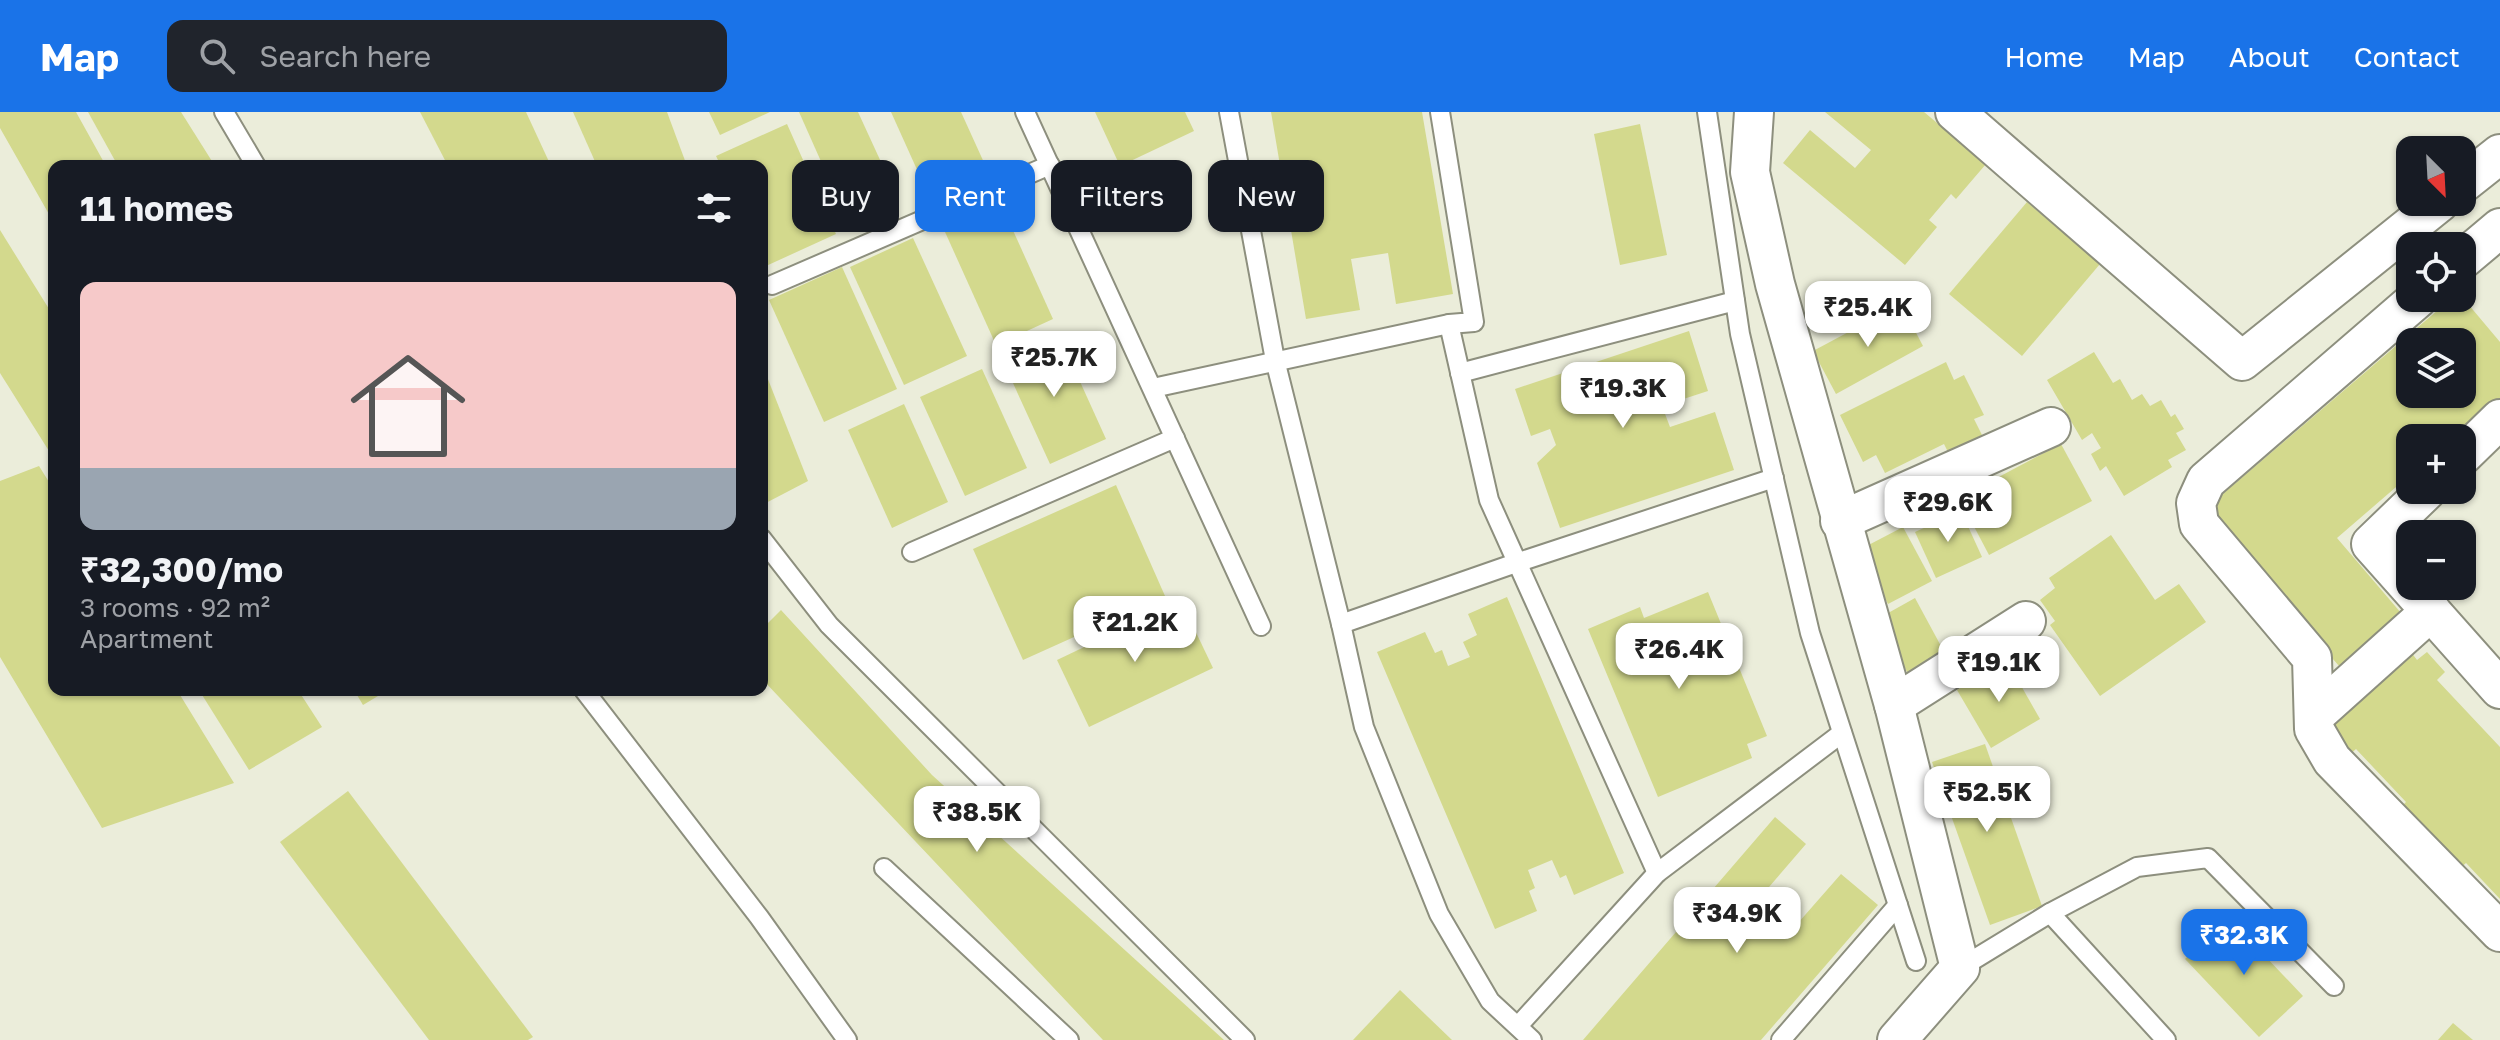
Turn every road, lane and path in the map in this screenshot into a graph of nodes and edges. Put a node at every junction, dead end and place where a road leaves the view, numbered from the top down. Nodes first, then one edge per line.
1 (224, 112) edge
2 (1025, 112) edge
3 (1229, 112) edge
4 (1440, 112) edge
5 (1707, 112) edge
6 (1754, 112) edge
7 (1955, 112) edge
8 (2500, 154) edge
9 (252, 160) edge
10 (1050, 165) junction
11 (2476, 173) edge
12 (2423, 216) edge
13 (2500, 228) edge
14 (2476, 248) edge
15 (772, 285) dead end
16 (1735, 301) junction
17 (2402, 312) edge
18 (1449, 324) junction
19 (1275, 360) junction
20 (1460, 373) junction
21 (1153, 388) junction
22 (2500, 419) edge
23 (2051, 427) dead end
24 (1175, 438) junction
25 (2476, 442) edge
26 (1774, 478) junction
27 (2412, 504) edge
28 (1840, 521) junction
29 (768, 547) edge
30 (912, 552) dead end
31 (1516, 563) junction
32 (2431, 611) junction
33 (2026, 621) dead end
34 (1341, 624) junction
35 (1261, 626) dead end
36 (2500, 689) edge
37 (589, 696) edge
38 (1894, 705) junction
39 (2315, 715) junction
40 (1842, 733) junction
41 (884, 868) dead end
42 (1657, 873) junction
43 (1898, 905) junction
44 (2050, 913) junction
45 (2500, 932) edge
46 (1916, 961) dead end
47 (1960, 968) junction
48 (2334, 986) dead end
49 (1518, 1026) junction
50 (847, 1040) edge
51 (1069, 1040) edge
52 (1245, 1040) edge
53 (1532, 1040) edge
54 (1781, 1040) edge
55 (1897, 1040) edge
56 (2166, 1040) edge

1 - 9 lane
2 - 10 lane
3 - 19 lane
4 - 18 lane
5 - 16 lane
6 - 28 street
7 - 12 street
8 - 11 street
10 - 15 lane
10 - 21 lane
13 - 14 street
16 - 20 lane
16 - 26 lane
17 - 39 street
18 - 19 lane
18 - 20 lane
19 - 21 lane
19 - 34 lane
20 - 31 lane
21 - 24 lane
22 - 25 street
23 - 28 street
24 - 30 lane
24 - 35 lane
26 - 31 lane
26 - 40 lane
27 - 32 street
28 - 38 street
29 - 52 lane
31 - 34 lane
31 - 42 lane
32 - 36 street
32 - 39 street
33 - 38 street
34 - 49 lane
37 - 50 lane
38 - 47 street
39 - 45 street
40 - 42 lane
40 - 43 lane
41 - 51 lane
42 - 49 lane
43 - 46 lane
43 - 54 lane
44 - 47 lane
44 - 48 lane
44 - 56 lane
47 - 55 street
49 - 53 lane

